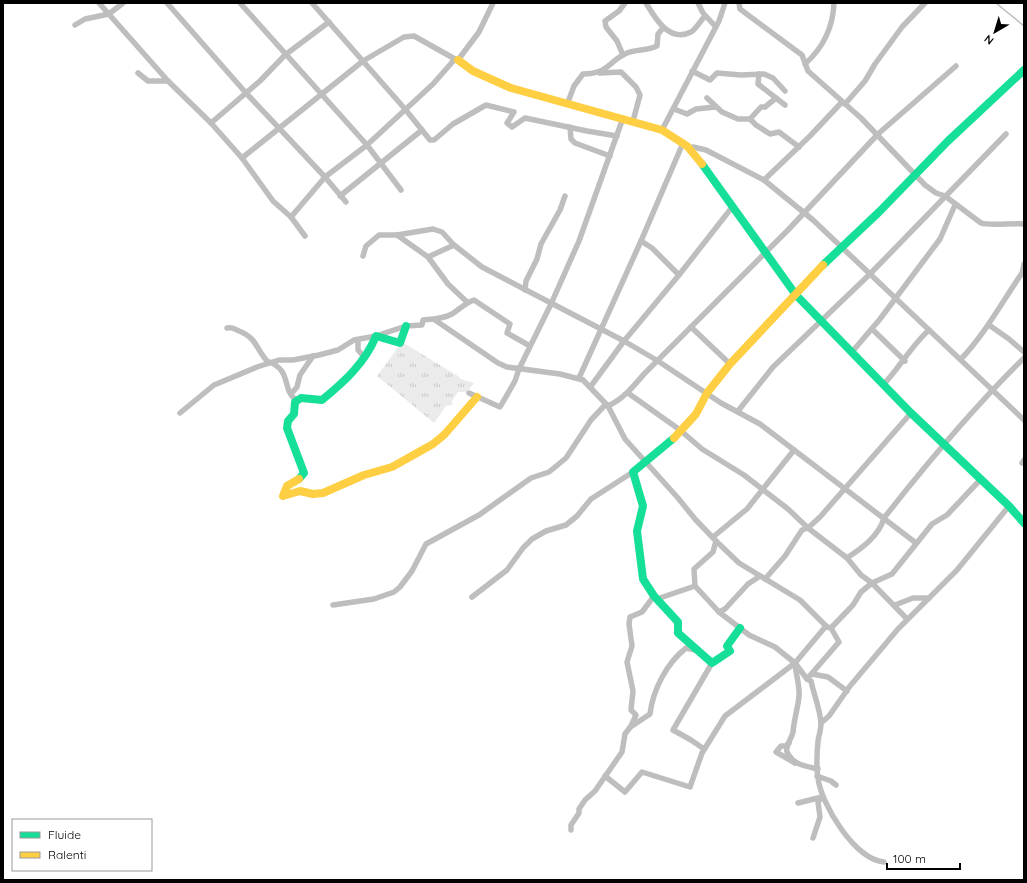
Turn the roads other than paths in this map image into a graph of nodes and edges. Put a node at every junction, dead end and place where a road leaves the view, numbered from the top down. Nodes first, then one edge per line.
1 (99, 3) edge
2 (123, 3) edge
3 (167, 3) edge
4 (240, 3) edge
5 (312, 3) edge
6 (494, 3) edge
7 (625, 3) edge
8 (646, 3) edge
9 (698, 3) edge
10 (725, 3) edge
11 (739, 3) edge
12 (834, 3) edge
13 (925, 3) edge
14 (109, 14) junction
15 (705, 16) junction
16 (329, 22) junction
17 (75, 25) dead end
18 (715, 26) junction
19 (663, 28) junction
20 (285, 55) junction
21 (622, 56) junction
22 (457, 60) junction
23 (363, 61) junction
24 (805, 64) junction
25 (956, 66) dead end
26 (1024, 70) edge
27 (692, 71) junction
28 (138, 73) dead end
29 (598, 73) junction
30 (759, 74) junction
31 (168, 81) junction
32 (785, 91) dead end
33 (246, 93) junction
34 (319, 94) junction
35 (707, 98) dead end
36 (776, 98) junction
37 (568, 102) junction
38 (844, 103) junction
39 (784, 105) dead end
40 (715, 107) junction
41 (406, 109) junction
42 (674, 109) junction
43 (622, 118) junction
44 (750, 119) junction
45 (633, 121) junction
46 (211, 123) junction
47 (570, 127) junction
48 (278, 129) junction
49 (422, 130) junction
50 (662, 130) junction
51 (878, 134) junction
52 (1006, 134) dead end
53 (616, 136) junction
54 (367, 145) junction
55 (686, 145) junction
56 (799, 147) junction
57 (610, 156) junction
58 (242, 158) junction
59 (382, 162) junction
60 (914, 174) junction
61 (325, 177) junction
62 (764, 180) junction
63 (401, 190) dead end
64 (340, 196) junction
65 (565, 196) dead end
66 (945, 196) junction
67 (346, 202) dead end
68 (955, 205) junction
69 (733, 206) junction
70 (804, 212) junction
71 (291, 217) junction
72 (1024, 224) edge
73 (397, 235) junction
74 (305, 236) dead end
75 (642, 241) junction
76 (454, 245) junction
77 (842, 248) junction
78 (764, 253) junction
79 (363, 256) dead end
80 (428, 257) junction
81 (1024, 264) edge
82 (870, 274) junction
83 (679, 275) junction
84 (525, 290) junction
85 (796, 295) junction
86 (896, 298) junction
87 (467, 302) junction
88 (551, 304) junction
89 (435, 320) junction
90 (821, 321) junction
91 (988, 325) junction
92 (406, 326) junction
93 (691, 327) junction
94 (227, 328) dead end
95 (600, 329) junction
96 (872, 329) junction
97 (929, 330) junction
98 (376, 336) junction
99 (358, 340) junction
100 (624, 341) junction
101 (530, 346) junction
102 (852, 352) junction
103 (1024, 352) edge
104 (313, 356) junction
105 (365, 358) junction
106 (961, 358) junction
107 (1024, 358) edge
108 (658, 361) junction
109 (905, 361) junction
110 (273, 363) junction
111 (730, 364) junction
112 (519, 369) junction
113 (579, 378) junction
114 (884, 384) junction
115 (591, 386) junction
116 (992, 390) junction
117 (468, 392) dead end
118 (628, 393) junction
119 (706, 393) junction
120 (293, 397) junction
121 (477, 397) junction
122 (606, 406) junction
123 (738, 411) junction
124 (911, 412) junction
125 (180, 413) dead end
126 (1024, 420) edge
127 (680, 430) junction
128 (944, 444) junction
129 (794, 450) junction
130 (647, 462) junction
131 (633, 472) junction
132 (981, 479) junction
133 (845, 488) junction
134 (764, 490) junction
135 (1009, 506) junction
136 (884, 518) junction
137 (1024, 524) edge
138 (808, 528) junction
139 (715, 539) junction
140 (916, 543) junction
141 (847, 558) junction
142 (762, 577) junction
143 (872, 583) junction
144 (695, 586) junction
145 (472, 597) dead end
146 (656, 597) junction
147 (929, 598) junction
148 (333, 605) dead end
149 (895, 605) junction
150 (719, 612) junction
151 (907, 619) junction
152 (829, 627) junction
153 (740, 628) junction
154 (696, 650) junction
155 (712, 663) junction
156 (794, 663) junction
157 (812, 674) junction
158 (807, 679) junction
159 (847, 691) junction
160 (821, 723) junction
161 (631, 726) junction
162 (789, 743) junction
163 (704, 749) junction
164 (795, 763) junction
165 (817, 772) junction
166 (605, 776) junction
167 (836, 785) dead end
168 (822, 797) junction
169 (798, 803) dead end
170 (571, 830) dead end
171 (813, 838) dead end
172 (884, 862) dead end

1 - 14 street
2 - 14 street
3 - 33 street
4 - 20 street
5 - 16 street
6 - 22 street
7 - 21 street
8 - 19 street
9 - 15 street
10 - 18 street
11 - 24 street
12 - 24 street
13 - 38 street
14 - 17 street
14 - 31 street
15 - 18 street
15 - 19 street
16 - 20 street
16 - 23 street
18 - 27 street
19 - 21 street
20 - 33 street
20 - 34 street
21 - 29 street
22 - 23 street
22 - 37 street
22 - 41 street
23 - 34 street
23 - 41 street
24 - 38 street
25 - 51 street
26 - 60 street
27 - 30 street
27 - 42 street
28 - 31 street
29 - 37 street
29 - 45 street
30 - 32 street
30 - 36 street
31 - 46 street
33 - 46 street
33 - 48 street
34 - 48 street
34 - 54 street
35 - 40 street
36 - 39 street
36 - 44 street
37 - 43 street
38 - 51 street
38 - 56 street
40 - 42 street
40 - 44 street
41 - 49 street
41 - 54 street
42 - 50 street
43 - 45 street
43 - 53 street
44 - 56 street
45 - 50 street
46 - 58 street
47 - 49 street
47 - 53 street
47 - 57 street
48 - 58 street
48 - 61 street
49 - 59 street
50 - 55 street
51 - 60 street
51 - 70 street
52 - 66 street
53 - 57 street
54 - 59 street
54 - 61 street
55 - 62 street
55 - 69 street
55 - 75 street
56 - 62 street
57 - 88 street
58 - 71 street
59 - 63 street
59 - 64 street
60 - 66 street
60 - 77 street
61 - 64 street
61 - 71 street
62 - 70 street
64 - 67 street
65 - 84 street
66 - 68 street
66 - 82 street
68 - 72 street
68 - 86 street
69 - 78 street
69 - 83 street
70 - 77 street
70 - 78 street
71 - 74 street
73 - 76 street
73 - 79 street
73 - 80 street
75 - 83 street
75 - 95 street
76 - 80 street
76 - 84 street
77 - 82 street
77 - 85 street
78 - 85 street
78 - 93 street
80 - 87 street
81 - 91 street
82 - 86 street
82 - 90 street
83 - 100 street
84 - 88 street
85 - 90 street
85 - 111 street
86 - 96 street
86 - 97 street
87 - 89 street
87 - 101 street
88 - 95 street
88 - 101 street
89 - 92 street
89 - 112 street
90 - 102 street
90 - 123 street
91 - 103 street
91 - 106 street
92 - 98 street
92 - 98 street
93 - 108 street
93 - 111 street
94 - 110 street
95 - 100 street
95 - 113 street
96 - 102 street
96 - 109 street
97 - 106 street
97 - 109 street
98 - 99 street
98 - 105 street
99 - 104 street
99 - 105 street
100 - 108 street
100 - 115 street
101 - 112 street
102 - 114 street
104 - 110 street
104 - 120 street
105 - 120 street
106 - 116 street
107 - 116 street
108 - 118 street
108 - 119 street
109 - 114 street
110 - 120 street
110 - 125 street
111 - 119 street
112 - 113 street
112 - 121 street
113 - 115 street
114 - 124 street
115 - 122 street
116 - 126 street
116 - 128 street
117 - 121 street
118 - 122 street
118 - 127 street
119 - 123 street
119 - 127 street
120 - 121 street
122 - 130 street
122 - 148 street
123 - 129 street
124 - 128 street
124 - 133 street
127 - 130 street
127 - 134 street
128 - 132 street
128 - 136 street
129 - 133 street
129 - 134 street
130 - 131 street
130 - 139 street
131 - 145 street
131 - 146 street
132 - 135 street
132 - 140 street
133 - 136 street
133 - 138 street
134 - 138 street
134 - 139 street
135 - 137 street
135 - 147 street
136 - 140 street
136 - 141 street
138 - 141 street
138 - 142 street
139 - 142 street
139 - 144 street
140 - 143 street
141 - 143 street
142 - 150 street
142 - 152 street
143 - 149 street
143 - 152 street
144 - 146 street
144 - 150 street
146 - 154 street
146 - 161 street
147 - 149 street
147 - 151 street
149 - 151 street
150 - 153 street
151 - 159 street
152 - 156 street
152 - 157 street
153 - 155 street
153 - 156 street
154 - 155 street
154 - 161 street
155 - 163 street
156 - 158 street
156 - 162 street
156 - 163 street
157 - 158 street
157 - 159 street
158 - 160 street
159 - 160 street
160 - 165 street
161 - 166 street
162 - 164 street
162 - 164 street
163 - 166 street
164 - 165 street
165 - 167 street
165 - 168 street
166 - 170 street
168 - 169 street
168 - 171 street
168 - 172 street

